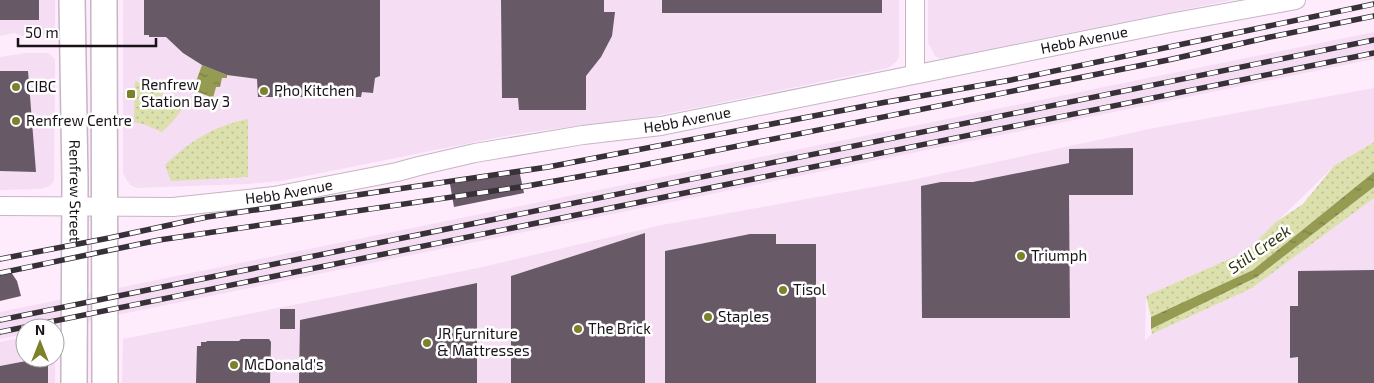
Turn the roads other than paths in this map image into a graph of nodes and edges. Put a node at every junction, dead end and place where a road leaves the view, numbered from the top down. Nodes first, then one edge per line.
1 (72, 0) edge
2 (104, 0) edge
3 (915, 0) edge
4 (1296, 0) edge
5 (915, 74) junction
6 (0, 206) edge
7 (75, 206) junction
8 (104, 206) junction
9 (74, 383) edge
10 (104, 383) edge

1 - 7 street, Renfrew Street
2 - 8 street, Renfrew Street
3 - 5 street
4 - 5 street, Hebb Avenue
5 - 8 street, Hebb Avenue
6 - 7 street, Hebb Avenue
7 - 8 street, Hebb Avenue
7 - 9 street, Renfrew Street
8 - 10 street, Renfrew Street

